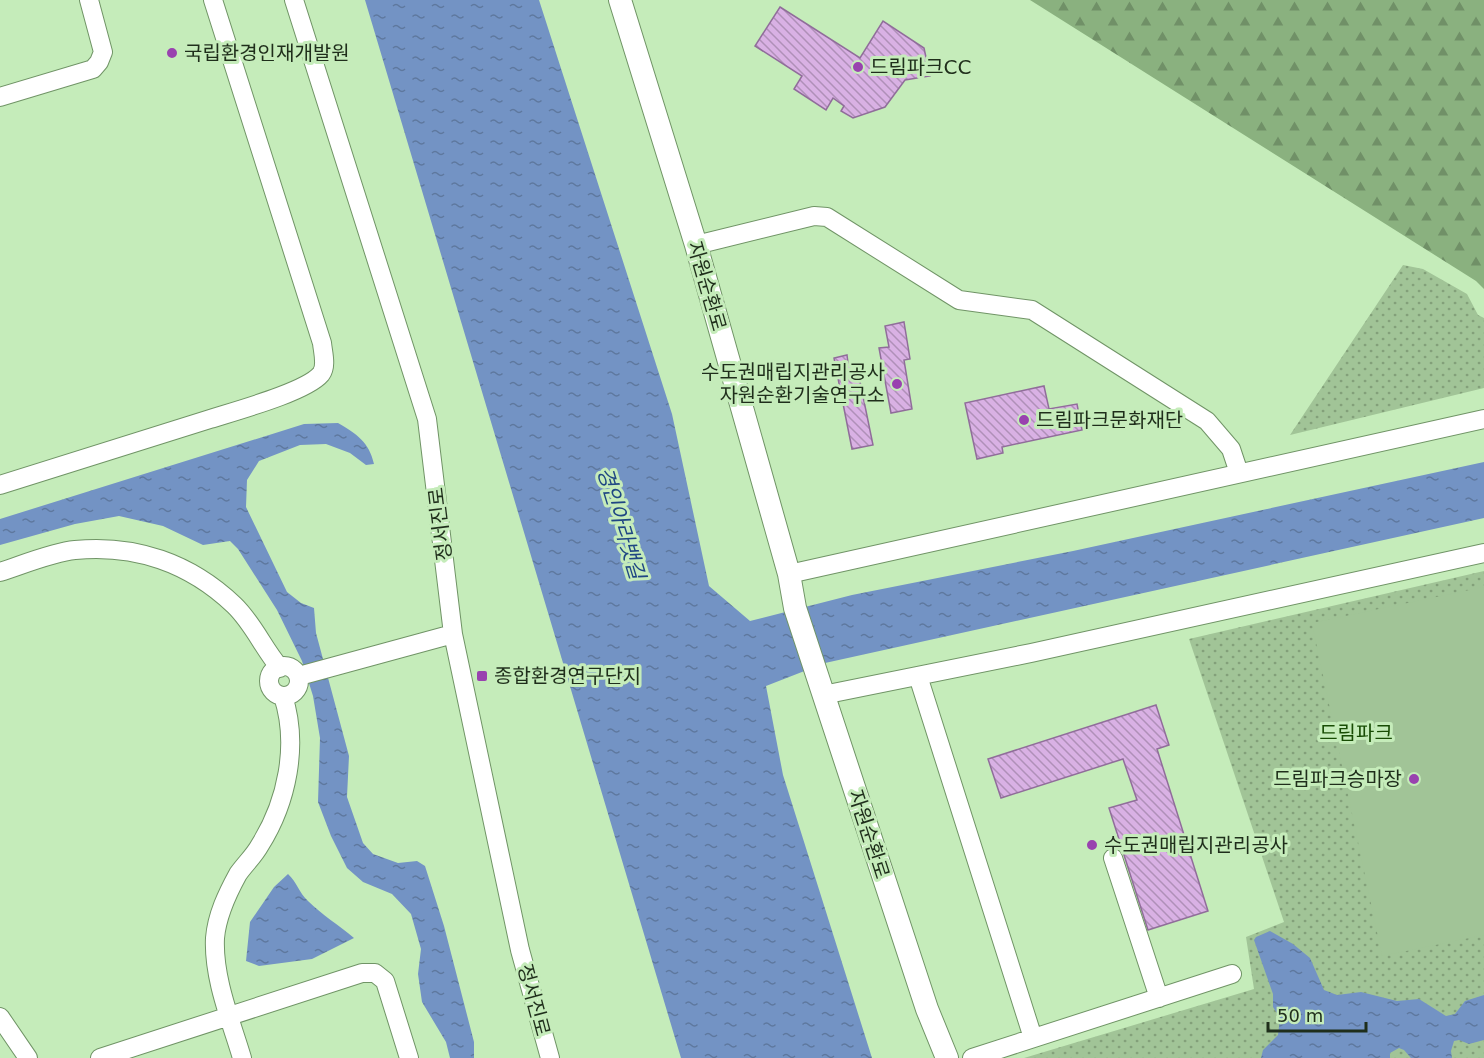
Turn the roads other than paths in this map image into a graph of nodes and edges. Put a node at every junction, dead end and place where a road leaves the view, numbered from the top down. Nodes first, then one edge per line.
1 (89, 0) edge
2 (213, 0) edge
3 (294, 0) edge
4 (620, 0) edge
5 (0, 97) edge
6 (696, 245) junction
7 (1484, 419) edge
8 (1239, 473) junction
9 (0, 485) edge
10 (1484, 553) edge
11 (0, 572) edge
12 (789, 574) junction
13 (453, 634) junction
14 (280, 668) junction
15 (299, 676) junction
16 (918, 676) junction
17 (821, 690) junction
18 (284, 696) junction
19 (1113, 858) dead end
20 (1232, 974) dead end
21 (1159, 998) junction
22 (0, 1017) edge
23 (230, 1017) junction
24 (1033, 1038) junction
25 (28, 1058) edge
26 (100, 1058) edge
27 (242, 1058) edge
28 (409, 1058) edge
29 (550, 1058) edge
30 (947, 1058) edge
31 (972, 1058) edge

1 - 5 street
2 - 9 street
3 - 13 street, 정서진로
4 - 6 main road, 자원순환로
6 - 8 street
6 - 12 main road, 자원순환로
7 - 8 street
8 - 12 street
10 - 16 street
11 - 14 street
12 - 17 main road, 자원순환로
13 - 15 street
13 - 29 street, 정서진로
14 - 15 street
14 - 18 street
15 - 18 street
16 - 17 street
16 - 24 street
17 - 30 main road, 자원순환로
18 - 23 street
19 - 21 street
20 - 21 street
21 - 24 street
22 - 25 street
23 - 26 street
23 - 27 street
23 - 28 street
24 - 31 street

